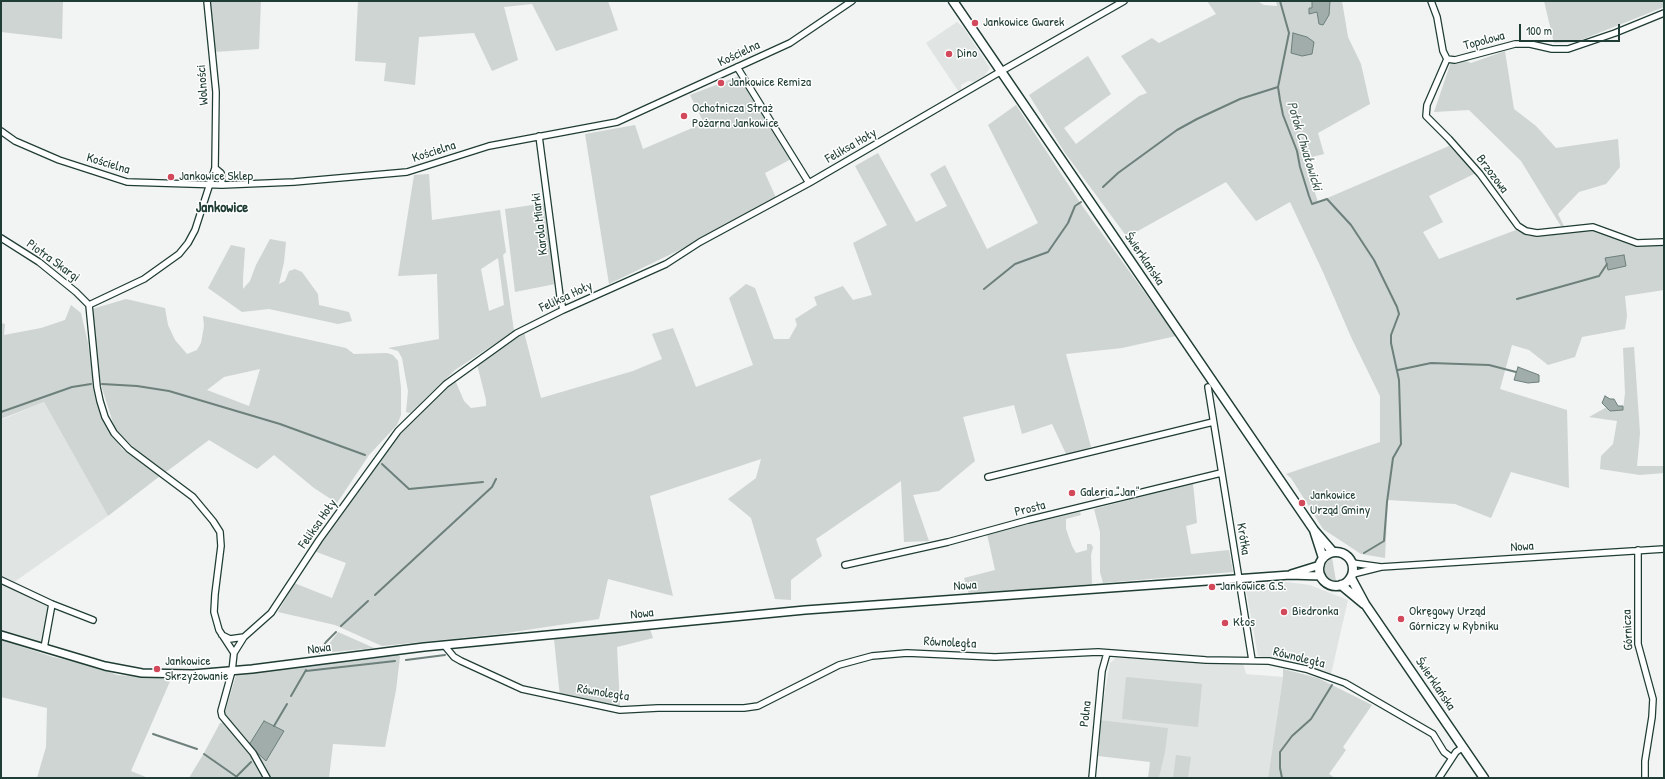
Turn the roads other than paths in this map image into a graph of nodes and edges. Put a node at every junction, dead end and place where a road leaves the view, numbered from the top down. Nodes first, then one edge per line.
1 (207, 1) edge
2 (852, 1) edge
3 (953, 1) edge
4 (1124, 1) edge
5 (1431, 1) edge
6 (1664, 13) edge
7 (1447, 58) junction
8 (737, 67) junction
9 (1001, 71) junction
10 (1, 131) edge
11 (538, 136) junction
12 (215, 168) junction
13 (810, 183) junction
14 (210, 186) junction
15 (222, 186) junction
16 (1, 238) edge
17 (1664, 242) edge
18 (89, 305) junction
19 (563, 310) junction
20 (1208, 387) dead end
21 (1213, 422) junction
22 (1221, 474) junction
23 (988, 477) dead end
24 (1314, 530) junction
25 (1664, 549) edge
26 (1638, 550) junction
27 (1333, 552) junction
28 (1321, 561) junction
29 (1352, 563) junction
30 (845, 565) dead end
31 (1382, 567) junction
32 (1290, 575) junction
33 (1321, 576) junction
34 (1352, 576) junction
35 (1238, 579) junction
36 (1, 580) edge
37 (1341, 585) junction
38 (52, 604) junction
39 (1365, 604) junction
40 (93, 620) dead end
41 (1, 635) edge
42 (222, 635) junction
43 (244, 637) junction
44 (444, 645) junction
45 (44, 648) junction
46 (234, 653) junction
47 (1108, 653) junction
48 (1252, 660) junction
49 (232, 671) junction
50 (1463, 747) junction
51 (1452, 758) junction
52 (267, 778) edge
53 (1092, 778) edge
54 (1439, 778) edge
55 (1484, 778) edge
56 (1646, 778) edge

1 - 12 street, Wolności
2 - 8 street, Kościelna
3 - 9 main road, Świerklańska
4 - 9 street, Feliksa Hoły
5 - 7 street
6 - 7 street, Topolowa
7 - 17 street, Brzozowa
8 - 11 street, Kościelna
8 - 13 street
9 - 13 street, Feliksa Hoły
9 - 24 main road, Świerklańska
10 - 14 street, Kościelna
11 - 15 street, Kościelna
11 - 19 street, Karola Miarki
12 - 14 street, Wolności
12 - 15 street, Wolności
13 - 19 street, Feliksa Hoły
14 - 15 street, Kościelna
14 - 18 street, Wolności
16 - 18 street, Piotra Skargi
18 - 42 street
19 - 43 street, Feliksa Hoły
20 - 21 street, Krótka
21 - 22 street, Krótka
21 - 23 street
22 - 30 street, Prosta
22 - 35 street, Krótka
24 - 27 main road, Świerklańska
24 - 28 main road, Świerklańska
25 - 26 street, Nowa
26 - 31 street, Nowa
26 - 56 street, Górnicza
27 - 28 main road
27 - 29 main road
28 - 32 street, Nowa
28 - 33 main road
29 - 31 street, Nowa
29 - 34 main road
31 - 34 street, Nowa
32 - 33 street, Nowa
32 - 35 street, Nowa
33 - 37 main road
34 - 37 main road
34 - 39 main road, Świerklańska
35 - 44 street, Nowa
35 - 48 street, Krótka
36 - 38 street
37 - 39 main road, Świerklańska
38 - 40 street
38 - 45 street
39 - 50 main road, Świerklańska
41 - 45 street, Nowa
42 - 43 street
42 - 46 street
43 - 46 street, Feliksa Hoły
44 - 47 street, Równoległa
44 - 49 street, Nowa
45 - 49 street, Nowa
46 - 49 street
47 - 48 street, Równoległa
47 - 53 street, Polna
48 - 51 street, Równoległa
49 - 52 street
50 - 51 street
50 - 55 main road, Świerklańska
51 - 54 street

